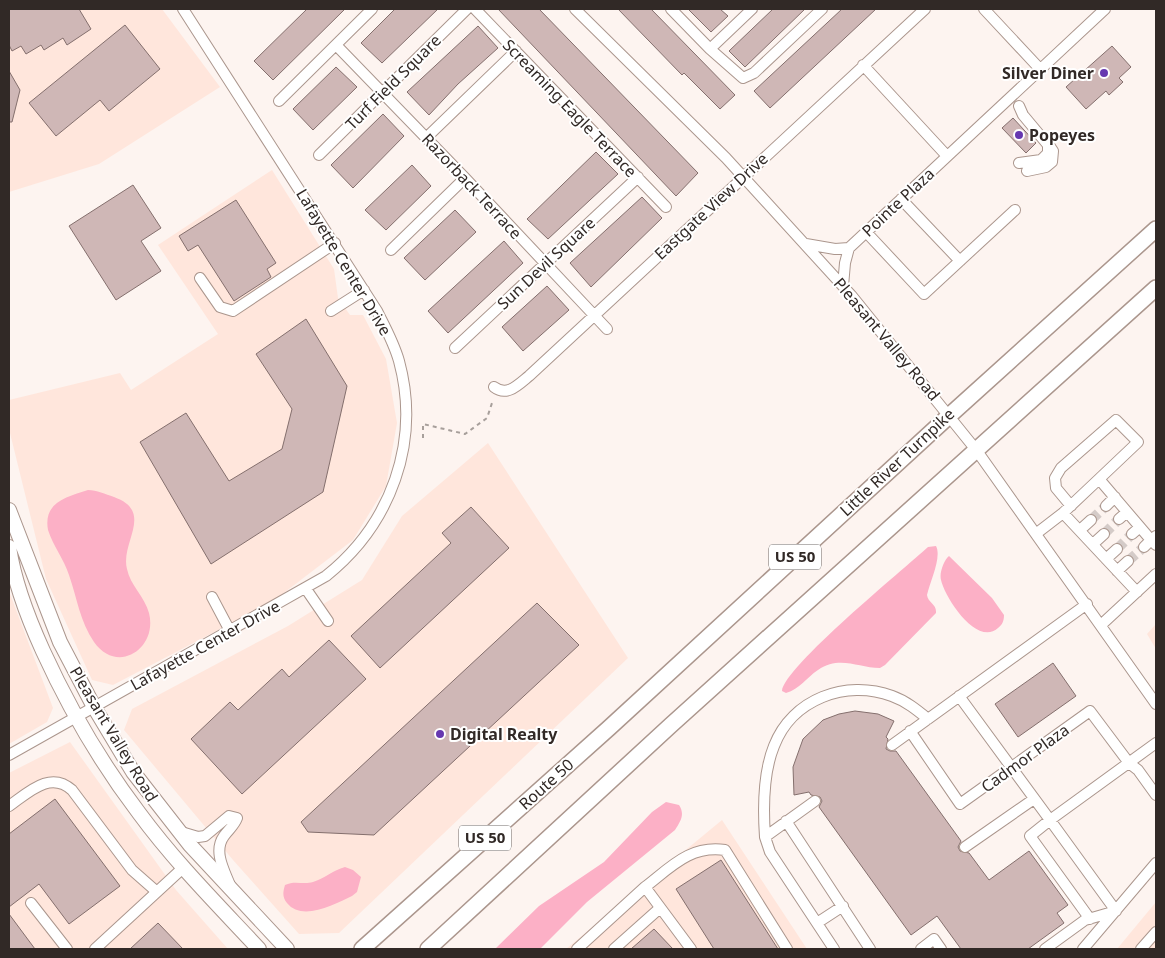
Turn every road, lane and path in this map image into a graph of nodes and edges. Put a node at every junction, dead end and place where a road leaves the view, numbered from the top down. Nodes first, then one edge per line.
1 (183, 9) edge
2 (372, 9) edge
3 (467, 9) edge
4 (475, 9) edge
5 (575, 9) edge
6 (671, 9) edge
7 (752, 9) edge
8 (822, 9) edge
9 (925, 9) edge
10 (984, 9) edge
11 (1105, 9) edge
12 (336, 44) junction
13 (710, 49) junction
14 (516, 51) junction
15 (863, 65) junction
16 (1040, 69) junction
17 (382, 92) junction
18 (279, 101) dead end
19 (1020, 106) dead end
20 (427, 137) junction
21 (1048, 145) junction
22 (319, 156) dead end
23 (947, 156) junction
24 (1019, 163) dead end
25 (1026, 171) dead end
26 (743, 176) junction
27 (466, 178) junction
28 (638, 178) junction
29 (901, 200) junction
30 (666, 207) dead end
31 (1015, 210) dead end
32 (1156, 229) edge
33 (866, 232) junction
34 (335, 243) junction
35 (805, 244) junction
36 (850, 248) junction
37 (391, 250) dead end
38 (960, 261) junction
39 (545, 264) junction
40 (200, 278) dead end
41 (843, 286) junction
42 (1156, 288) edge
43 (364, 290) junction
44 (331, 311) dead end
45 (594, 315) junction
46 (607, 329) dead end
47 (455, 348) dead end
48 (494, 387) joint
49 (950, 414) junction
50 (422, 438) dead end
51 (978, 451) junction
52 (1099, 479) junction
53 (1115, 497) junction
54 (1106, 506) tunnel mouth
55 (9, 510) edge
56 (1067, 510) junction
57 (1127, 512) junction
58 (1119, 519) tunnel mouth
59 (1091, 520) tunnel mouth
60 (1080, 530) junction
61 (1036, 533) junction
62 (1104, 534) tunnel mouth
63 (1152, 542) edge
64 (1093, 544) junction
65 (9, 547) edge
66 (1117, 548) tunnel mouth
67 (1106, 559) junction
68 (1128, 561) tunnel mouth
69 (1117, 571) junction
70 (1156, 574) edge
71 (306, 589) junction
72 (1137, 592) junction
73 (212, 596) dead end
74 (1087, 604) junction
75 (328, 621) dead end
76 (1101, 624) junction
77 (230, 632) junction
78 (959, 696) junction
79 (640, 697) joint
80 (1156, 704) edge
81 (94, 707) junction
82 (76, 717) junction
83 (928, 719) junction
84 (910, 731) junction
85 (1156, 743) edge
86 (892, 745) dead end
87 (9, 754) edge
88 (1129, 763) junction
89 (1012, 768) junction
90 (1156, 795) edge
91 (1034, 799) junction
92 (815, 801) dead end
93 (9, 806) edge
94 (1050, 820) junction
95 (786, 822) junction
96 (178, 830) junction
97 (765, 837) junction
98 (965, 847) dead end
99 (1156, 863) edge
100 (184, 867) junction
101 (645, 887) junction
102 (232, 889) junction
103 (157, 892) junction
104 (31, 903) dead end
105 (843, 906) junction
106 (660, 908) junction
107 (1116, 911) junction
108 (1090, 919) junction
109 (817, 923) junction
110 (1156, 932) edge
111 (67, 949) edge
112 (95, 949) edge
113 (259, 949) edge
114 (287, 949) edge
115 (362, 949) edge
116 (428, 949) edge
117 (577, 949) edge
118 (614, 949) edge
119 (691, 949) edge
120 (787, 949) edge
121 (834, 949) edge
122 (870, 949) edge
123 (921, 949) edge
124 (941, 949) edge
125 (1045, 949) edge
126 (1083, 949) edge
127 (1141, 949) edge

1 - 34 street, Lafayette Center Drive
2 - 12 street
3 - 17 street, Turf Field Square
4 - 14 street, Screaming Eagle Terrace
5 - 26 street, Pleasant Valley Road
6 - 13 street
7 - 13 street
8 - 13 street
9 - 15 street, Eastgate View Drive
10 - 16 street
11 - 16 street, Pointe Plaza
12 - 17 street, Razorback Terrace
12 - 18 street
14 - 20 street
14 - 28 street, Screaming Eagle Terrace
15 - 23 street, Pointe Plaza
15 - 26 street, Eastgate View Drive
16 - 23 street, Pointe Plaza
17 - 20 street, Razorback Terrace
17 - 22 street, Turf Field Square
19 - 21 street
20 - 27 street, Razorback Terrace
21 - 24 street
21 - 25 street
23 - 29 street, Pointe Plaza
26 - 35 street, Pleasant Valley Road
26 - 45 street, Eastgate View Drive
27 - 37 street
27 - 39 street, Razorback Terrace
28 - 30 street, Screaming Eagle Terrace
28 - 39 street, Sun Devil Square
29 - 33 street, Pointe Plaza
29 - 38 street
31 - 38 street
32 - 49 highway, Little River Turnpike / US 50
33 - 36 street, Pointe Plaza
33 - 38 street
34 - 40 street
34 - 43 street, Lafayette Center Drive
35 - 36 street
35 - 41 street, Pleasant Valley Road
36 - 41 street
39 - 45 street, Razorback Terrace
39 - 47 street, Sun Devil Square
41 - 49 street, Pleasant Valley Road
42 - 51 highway, US 50
43 - 44 street
43 - 71 street, Lafayette Center Drive
45 - 46 street, Razorback Terrace
45 - 48 street, Eastgate View Drive
48 - 50 path
49 - 51 street, Pleasant Valley Road
49 - 79 highway, Little River Turnpike / US 50
51 - 61 street, Pleasant Valley Road
51 - 116 highway, US 50
52 - 53 street
52 - 56 street
52 - 56 street
53 - 54 street
53 - 57 street
55 - 81 main road, Pleasant Valley Road
56 - 60 street
56 - 61 street
57 - 58 street
57 - 63 street
59 - 60 street
60 - 64 street
61 - 74 street, Pleasant Valley Road
62 - 64 street
64 - 67 street
65 - 82 main road, Pleasant Valley Road
66 - 67 street
67 - 69 street
68 - 69 street
69 - 72 street
70 - 72 street
71 - 75 street
71 - 77 street, Lafayette Center Drive
72 - 76 street
73 - 77 street
74 - 76 street, Pleasant Valley Road
74 - 78 street
76 - 80 street, Pleasant Valley Road
77 - 81 street, Lafayette Center Drive
78 - 83 street
78 - 89 street
79 - 115 highway, Route 50 / US 50
81 - 82 street, Lafayette Center Drive
81 - 96 main road, Pleasant Valley Road
82 - 87 street, Lafayette Center Drive
82 - 100 main road, Pleasant Valley Road
83 - 84 street
83 - 97 street
84 - 86 street
84 - 89 street, Cadmor Plaza
85 - 88 street
88 - 89 street, Cadmor Plaza
88 - 90 street
88 - 94 street
89 - 91 street
91 - 94 street
91 - 98 street
92 - 95 street
93 - 103 street
94 - 107 street
94 - 108 street
95 - 97 street
95 - 105 street
96 - 102 main road, Pleasant Valley Road
96 - 102 street
97 - 109 street
99 - 107 street
100 - 103 street
100 - 113 main road, Pleasant Valley Road
101 - 106 street
101 - 117 street
101 - 120 street
102 - 114 main road, Pleasant Valley Road
103 - 112 street
104 - 111 street
105 - 109 street
105 - 122 street
106 - 118 street
106 - 119 street
107 - 108 street
107 - 126 street
108 - 125 street
109 - 121 street
110 - 127 street
123 - 124 street

